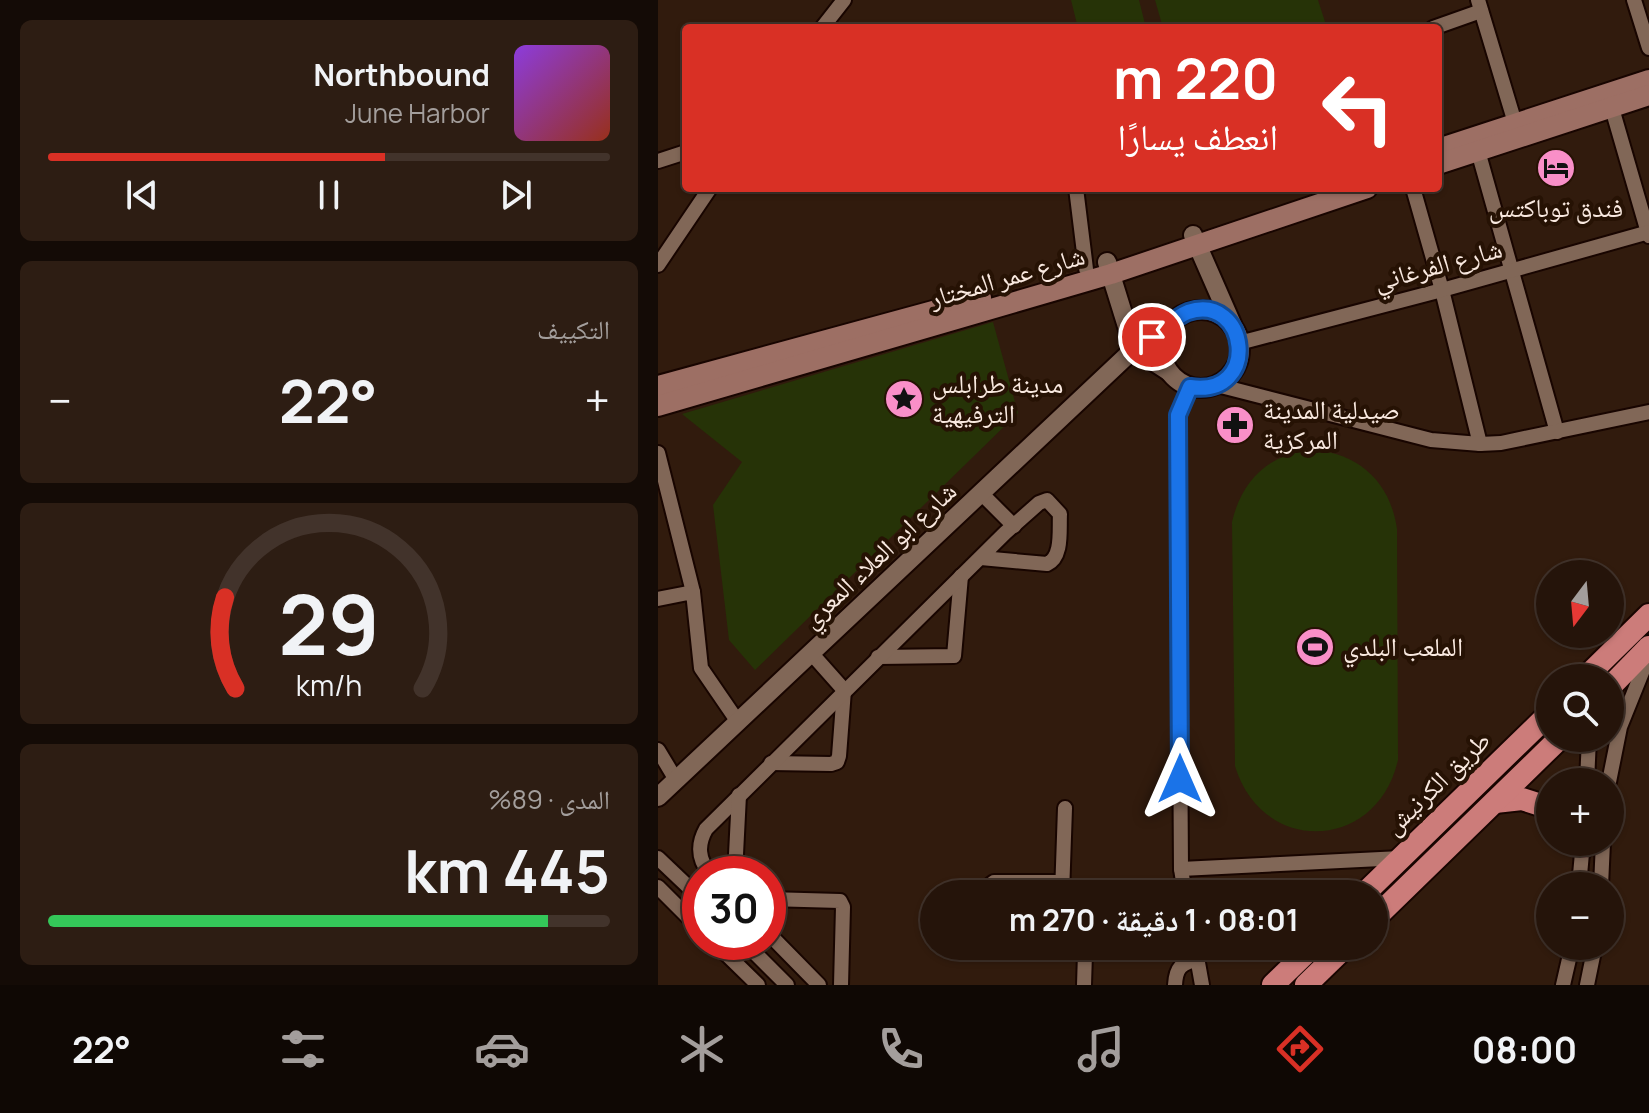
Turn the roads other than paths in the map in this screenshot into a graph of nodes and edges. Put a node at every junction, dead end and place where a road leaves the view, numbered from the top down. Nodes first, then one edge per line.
1 (844, 0) edge
2 (1634, 0) edge
3 (1479, 6) edge
4 (825, 24) edge
5 (1441, 24) edge
6 (1649, 48) edge
7 (1649, 80) edge
8 (1649, 95) edge
9 (1609, 101) junction
10 (1515, 123) junction
11 (1442, 148) edge
12 (1478, 151) junction
13 (682, 153) edge
14 (658, 161) edge
15 (1442, 163) edge
16 (707, 192) edge
17 (1076, 192) edge
18 (1314, 192) edge
19 (1354, 192) edge
20 (1414, 192) edge
21 (1649, 233) edge
22 (1194, 240) junction
23 (658, 265) edge
24 (1109, 268) junction
25 (1086, 269) junction
26 (1512, 270) junction
27 (1442, 290) junction
28 (1169, 326) junction
29 (1236, 335) junction
30 (1134, 349) junction
31 (1168, 371) junction
32 (1217, 385) junction
33 (658, 386) edge
34 (1190, 387) junction
35 (658, 406) edge
36 (1649, 412) edge
37 (1557, 432) junction
38 (1480, 444) junction
39 (658, 453) edge
40 (982, 494) junction
41 (1014, 526) junction
42 (981, 558) junction
43 (961, 576) junction
44 (693, 592) junction
45 (658, 599) edge
46 (1649, 615) edge
47 (1649, 647) edge
48 (812, 654) junction
49 (1649, 655) edge
50 (878, 657) junction
51 (1599, 664) edge
52 (1624, 673) edge
53 (844, 690) junction
54 (738, 722) junction
55 (1536, 727) edge
56 (658, 750) edge
57 (1546, 752) edge
58 (771, 763) junction
59 (1612, 768) edge
60 (676, 780) junction
61 (739, 795) junction
62 (658, 797) edge
63 (1495, 802) junction
64 (1536, 804) edge
65 (1065, 808) dead end
66 (700, 856) edge
67 (736, 856) edge
68 (658, 858) edge
69 (1401, 858) junction
70 (1181, 869) junction
71 (1062, 880) edge
72 (1183, 880) edge
73 (1378, 880) edge
74 (682, 881) edge
75 (658, 887) edge
76 (786, 900) edge
77 (1388, 905) edge
78 (682, 911) edge
79 (786, 951) edge
80 (731, 960) edge
81 (761, 960) edge
82 (1083, 960) edge
83 (1186, 960) edge
84 (1197, 960) edge
85 (1299, 960) edge
86 (1332, 960) edge
87 (1569, 960) edge
88 (1592, 960) edge
89 (758, 985) edge
90 (787, 985) edge
91 (819, 985) edge
92 (841, 985) edge
93 (1084, 985) edge
94 (1175, 985) edge
95 (1202, 985) edge
96 (1273, 985) edge
97 (1306, 985) edge
98 (1563, 985) edge
99 (1587, 985) edge

1 - 4 street
2 - 6 street
3 - 5 street
3 - 10 street
7 - 9 main road
8 - 9 main road
9 - 10 main road
9 - 12 main road
9 - 21 street
10 - 11 main road
12 - 15 main road
12 - 26 street
13 - 14 street
16 - 23 street
17 - 25 street
18 - 22 main road, شارع عمر المختار
19 - 22 main road, شارع عمر المختار
20 - 27 street
21 - 26 street, شارع الفرغاني
22 - 24 main road, شارع عمر المختار
22 - 29 street
24 - 25 main road, شارع عمر المختار
24 - 30 street
24 - 35 main road, شارع عمر المختار
25 - 33 main road, شارع عمر المختار
26 - 27 street, شارع الفرغاني
26 - 37 street
27 - 29 street, شارع الفرغاني
27 - 38 street
28 - 29 street
28 - 30 street, شارع ابو العلاء المعري
28 - 31 street
29 - 32 street
30 - 31 street
30 - 40 street, شارع ابو العلاء المعري
31 - 34 street
32 - 34 street
32 - 38 street
34 - 70 street
36 - 37 street
37 - 38 street
39 - 44 street
40 - 41 street
40 - 48 street, شارع ابو العلاء المعري
41 - 42 street
41 - 42 street
42 - 43 street
43 - 50 street
43 - 50 street
44 - 45 street
44 - 54 street
46 - 51 highway
47 - 52 highway
48 - 53 street
48 - 54 street, شارع ابو العلاء المعري
49 - 59 street
50 - 53 street
53 - 58 street
53 - 58 street
54 - 60 street, شارع ابو العلاء المعري
55 - 69 highway, طريق الكرنيش
56 - 60 street
57 - 63 highway, طريق الكرنيش
58 - 61 street
60 - 62 street, شارع ابو العلاء المعري
61 - 66 street
61 - 67 street
63 - 64 highway
63 - 77 highway, طريق الكرنيش
65 - 71 street
68 - 74 street
69 - 70 street
69 - 73 highway, طريق الكرنيش
70 - 72 street
75 - 78 street
76 - 92 street
79 - 91 street
80 - 89 street
81 - 90 street
82 - 93 street
83 - 94 street
84 - 95 street
85 - 96 highway
86 - 97 highway
87 - 98 street
88 - 99 street

